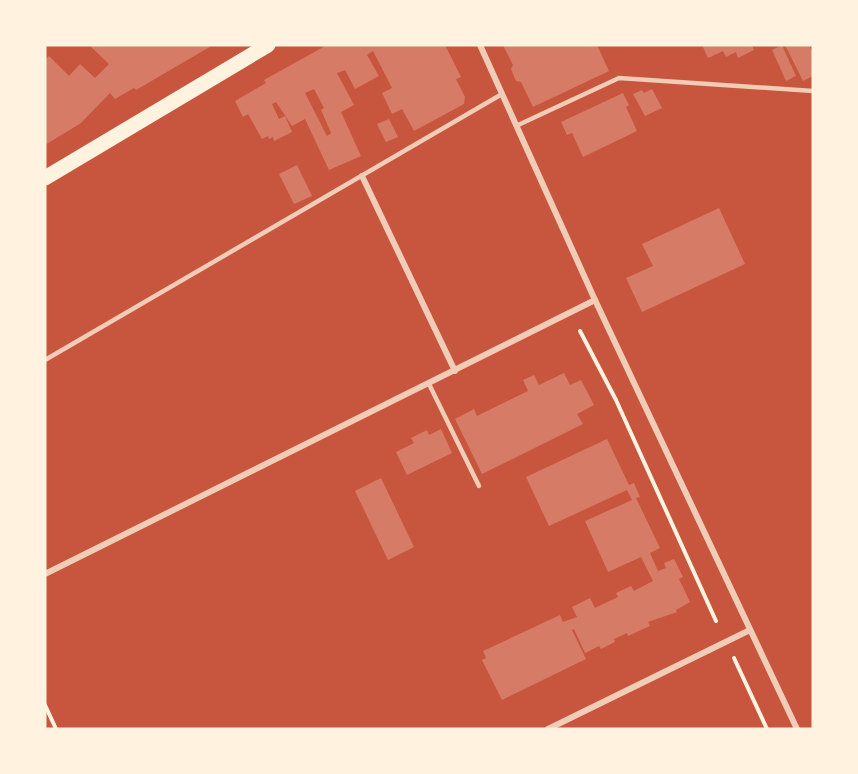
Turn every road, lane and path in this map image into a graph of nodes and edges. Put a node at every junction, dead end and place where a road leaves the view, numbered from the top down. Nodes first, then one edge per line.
1 (268, 45) edge
2 (480, 45) edge
3 (813, 92) edge
4 (502, 94) junction
5 (516, 126) junction
6 (362, 176) junction
7 (45, 178) edge
8 (595, 300) junction
9 (580, 331) dead end
10 (45, 360) edge
11 (455, 371) junction
12 (429, 384) junction
13 (479, 486) dead end
14 (45, 574) edge
15 (716, 621) dead end
16 (750, 630) junction
17 (734, 658) dead end
18 (45, 705) edge
19 (56, 729) edge
20 (548, 729) edge
21 (767, 729) edge
22 (797, 729) edge

1 - 7 main road
2 - 4 street
3 - 5 lane
4 - 5 street
4 - 6 lane
5 - 8 street
6 - 10 lane
6 - 11 street
8 - 11 street
8 - 16 street
9 - 15 path
11 - 12 street
12 - 13 lane
12 - 14 street
16 - 20 street
16 - 22 street
17 - 21 path
18 - 19 path

